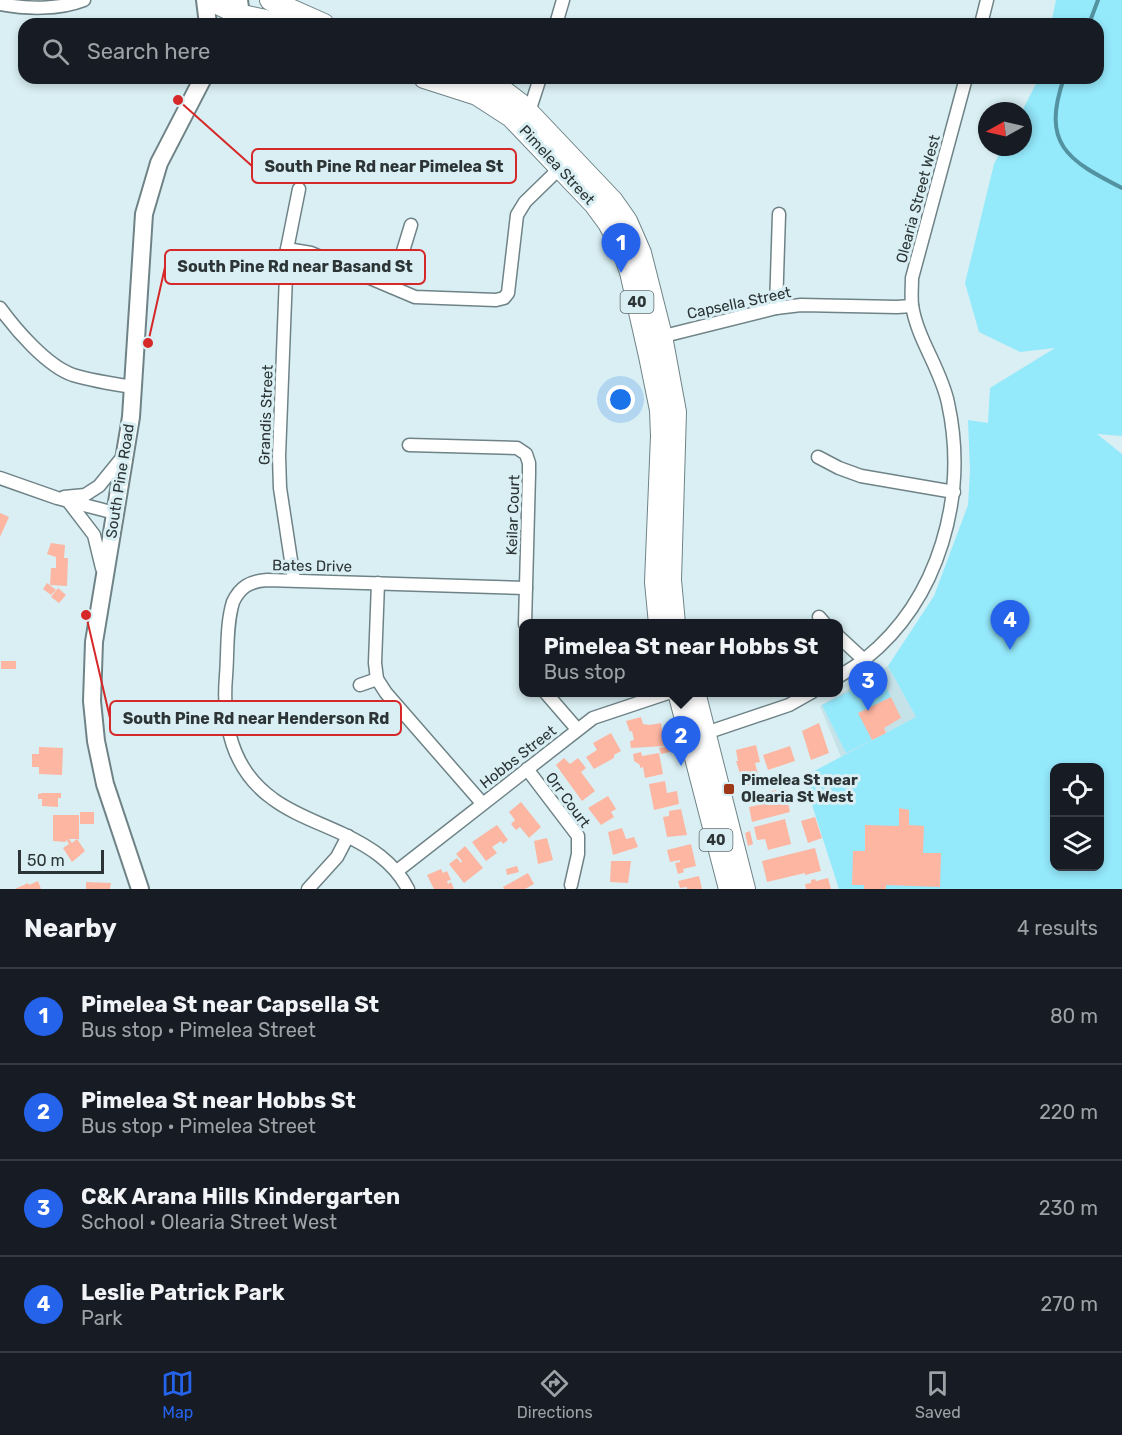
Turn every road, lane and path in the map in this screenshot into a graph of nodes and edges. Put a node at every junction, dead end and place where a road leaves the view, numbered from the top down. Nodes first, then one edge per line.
1 (84, 0) edge
2 (207, 0) edge
3 (270, 0) edge
4 (563, 0) edge
5 (987, 0) edge
6 (0, 4) edge
7 (237, 13) edge
8 (208, 18) edge
9 (258, 18) edge
10 (310, 18) edge
11 (558, 18) edge
12 (982, 18) edge
13 (200, 84) edge
14 (443, 84) edge
15 (491, 84) edge
16 (538, 84) edge
17 (964, 84) edge
18 (529, 112) junction
19 (566, 163) junction
20 (299, 189) dead end
21 (779, 214) dead end
22 (411, 225) dead end
23 (287, 249) junction
24 (392, 287) junction
25 (912, 306) junction
26 (0, 308) edge
27 (776, 308) junction
28 (654, 338) junction
29 (134, 387) junction
30 (409, 445) dead end
31 (125, 454) junction
32 (818, 457) dead end
33 (0, 478) edge
34 (954, 492) junction
35 (63, 499) junction
36 (115, 513) junction
37 (294, 580) junction
38 (104, 581) junction
39 (378, 583) junction
40 (526, 588) junction
41 (525, 619) edge
42 (659, 619) edge
43 (675, 619) edge
44 (843, 641) edge
45 (864, 660) junction
46 (843, 673) edge
47 (377, 680) junction
48 (360, 685) dead end
49 (549, 697) edge
50 (658, 697) edge
51 (680, 697) edge
52 (695, 697) edge
53 (804, 697) edge
54 (577, 729) junction
55 (698, 735) junction
56 (527, 769) junction
57 (482, 803) junction
58 (348, 836) junction
59 (397, 871) junction
60 (571, 885) dead end
61 (140, 889) edge
62 (308, 889) edge
63 (408, 889) edge
64 (729, 889) edge
65 (745, 889) edge

1 - 6 street
2 - 7 main road
2 - 8 street
3 - 10 main road
4 - 11 street
5 - 12 street
7 - 9 main road
13 - 29 street, South Pine Road
14 - 19 main road, Pimelea Street / 40
15 - 18 main road, Pimelea Street / 40
16 - 18 street
17 - 25 street, Olearia Street West
18 - 19 main road, Pimelea Street / 40
19 - 24 street
19 - 28 main road, Pimelea Street / 40
20 - 23 street, Grandis Street
21 - 27 street
22 - 24 street
23 - 24 street
23 - 37 street, Grandis Street
25 - 27 street, Capsella Street
25 - 34 street, Olearia Street West
26 - 29 street
27 - 28 street, Capsella Street
28 - 42 main road, Pimelea Street / 40
28 - 43 main road, Pimelea Street / 40
29 - 31 street, South Pine Road
30 - 40 street, Keilar Court
31 - 35 street
31 - 36 street, South Pine Road
32 - 34 street
33 - 35 street
34 - 45 street, Olearia Street West
35 - 36 street
35 - 38 street
36 - 38 street, South Pine Road
37 - 39 street, Bates Drive
37 - 58 street, Bates Drive
38 - 61 street, South Pine Road
39 - 40 street, Bates Drive
39 - 47 street
40 - 41 street, Keilar Court
44 - 45 street
45 - 46 street, Olearia Street West
47 - 48 street
47 - 57 street
49 - 54 street
50 - 54 street, Hobbs Street
51 - 55 main road, 40
52 - 55 main road, 40
53 - 55 street
54 - 56 street, Hobbs Street
55 - 64 main road, 40
55 - 65 main road, 40
56 - 57 street, Hobbs Street
56 - 60 street, Orr Court
57 - 59 street, Hobbs Street
58 - 59 street, Bates Drive
58 - 62 street
59 - 63 street, Bates Drive

